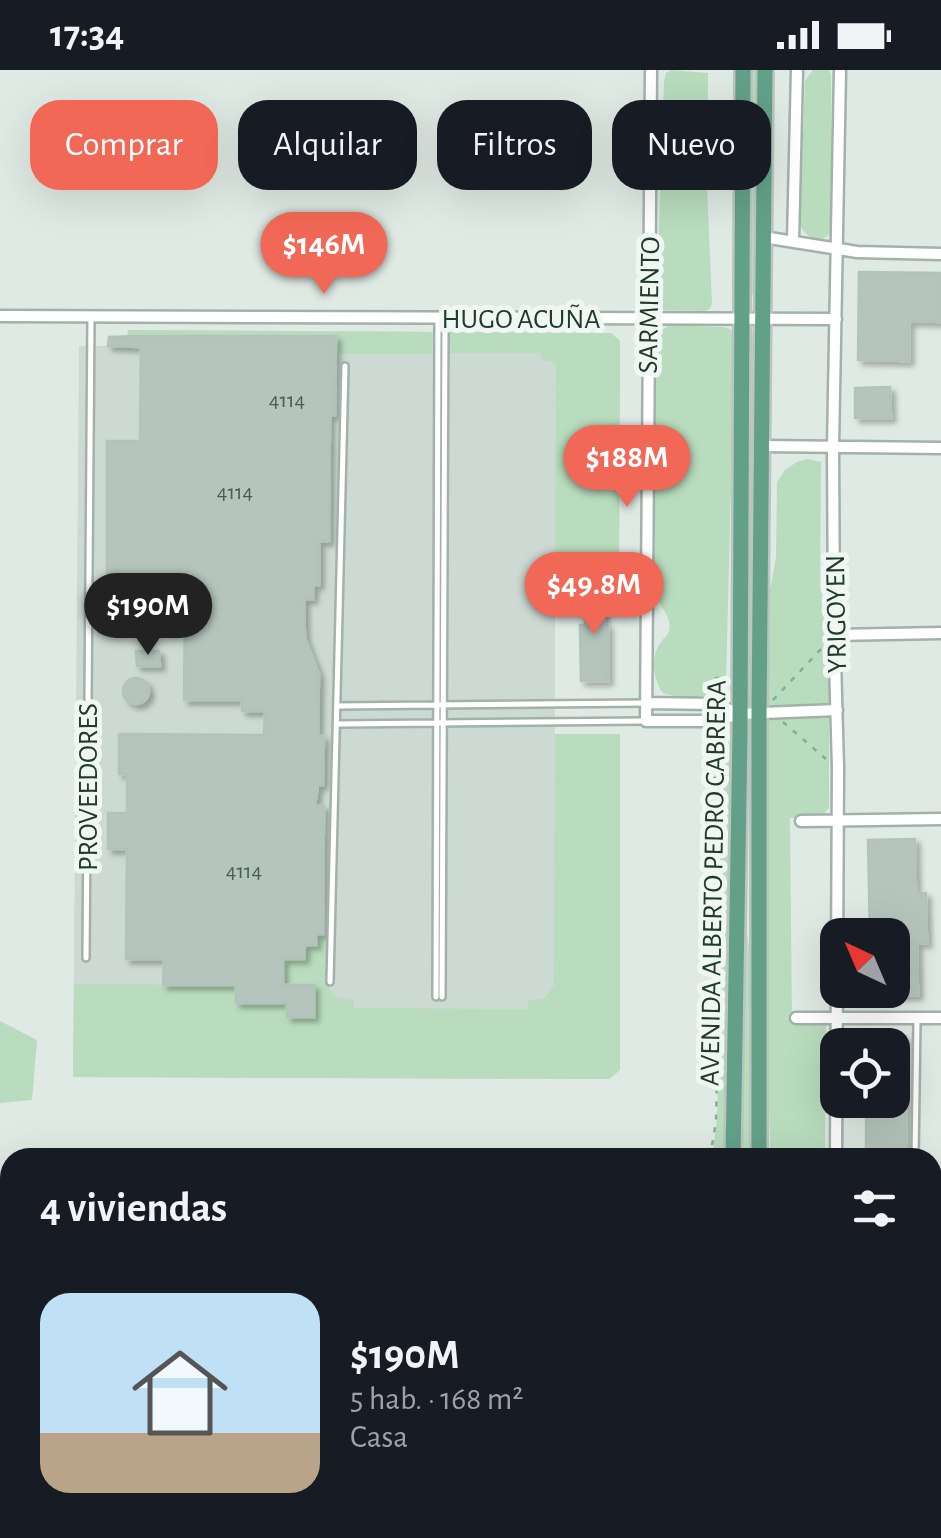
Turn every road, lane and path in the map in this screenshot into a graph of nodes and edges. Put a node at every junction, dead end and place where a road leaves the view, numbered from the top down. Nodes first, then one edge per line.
1 (651, 70) edge
2 (743, 70) edge
3 (765, 70) edge
4 (798, 70) edge
5 (840, 70) edge
6 (763, 237) junction
7 (793, 241) junction
8 (837, 249) junction
9 (941, 254) edge
10 (0, 316) edge
11 (91, 316) junction
12 (442, 318) junction
13 (648, 318) junction
14 (742, 318) junction
15 (762, 318) junction
16 (836, 319) junction
17 (346, 366) dead end
18 (761, 446) junction
19 (833, 447) junction
20 (941, 448) edge
21 (941, 633) edge
22 (835, 635) junction
23 (740, 678) junction
24 (646, 703) junction
25 (715, 704) junction
26 (337, 706) junction
27 (440, 706) junction
28 (838, 710) junction
29 (740, 714) junction
30 (766, 714) junction
31 (646, 720) junction
32 (714, 721) junction
33 (336, 724) junction
34 (440, 724) junction
35 (838, 768) junction
36 (836, 818) junction
37 (941, 819) edge
38 (801, 821) dead end
39 (86, 958) dead end
40 (330, 982) dead end
41 (439, 997) dead end
42 (796, 1018) dead end
43 (917, 1018) junction
44 (941, 1018) edge
45 (836, 1019) junction
46 (712, 1148) edge
47 (733, 1148) edge
48 (759, 1148) edge
49 (836, 1148) edge
50 (914, 1148) edge

1 - 13 street, SARMIENTO
2 - 14 main road, AVENIDA ALBERTO PEDRO CABRERA
3 - 6 main road, AVENIDA ALBERTO PEDRO CABRERA
4 - 7 street
5 - 8 street, YRIGOYEN
6 - 7 street
6 - 15 main road, AVENIDA ALBERTO PEDRO CABRERA
7 - 8 street
8 - 9 street
8 - 16 street, YRIGOYEN
10 - 11 street, HUGO ACUÑA
11 - 12 street, HUGO ACUÑA
11 - 39 lane, PROVEEDORES
12 - 13 street, HUGO ACUÑA
12 - 27 lane
13 - 14 street, HUGO ACUÑA
13 - 24 street, SARMIENTO
14 - 15 street, HUGO ACUÑA
14 - 23 main road, AVENIDA ALBERTO PEDRO CABRERA
15 - 16 street, HUGO ACUÑA
15 - 18 main road, AVENIDA ALBERTO PEDRO CABRERA
16 - 19 street, YRIGOYEN
17 - 26 lane
18 - 19 street
18 - 30 main road, AVENIDA ALBERTO PEDRO CABRERA
19 - 20 street
19 - 22 street, YRIGOYEN
21 - 22 street
22 - 28 street, YRIGOYEN
22 - 30 path
23 - 25 path
23 - 29 main road, AVENIDA ALBERTO PEDRO CABRERA
24 - 25 street
24 - 27 lane
24 - 31 street, SARMIENTO
25 - 29 street
26 - 27 lane
26 - 33 lane
27 - 34 lane
28 - 30 street
28 - 35 street, YRIGOYEN
29 - 30 street
29 - 32 street
29 - 47 main road, AVENIDA ALBERTO PEDRO CABRERA
30 - 35 path
30 - 48 main road, AVENIDA ALBERTO PEDRO CABRERA
31 - 32 street
31 - 34 lane
32 - 46 path
33 - 34 lane
33 - 40 lane
34 - 41 lane
35 - 36 street, YRIGOYEN
36 - 37 street
36 - 38 street
36 - 45 street, YRIGOYEN
42 - 45 street
43 - 44 street
43 - 45 street
43 - 50 lane
45 - 49 street, YRIGOYEN

